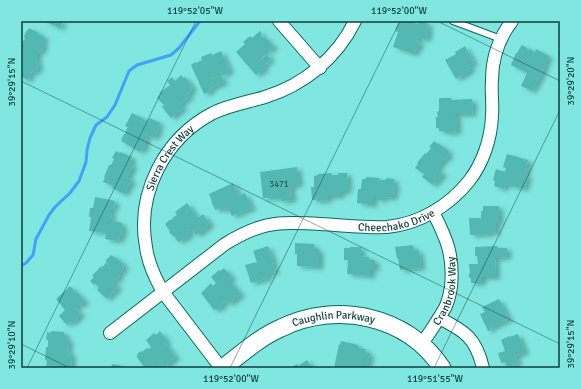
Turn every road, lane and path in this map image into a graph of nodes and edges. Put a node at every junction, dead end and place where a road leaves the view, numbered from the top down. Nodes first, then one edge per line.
1 (279, 21) edge
2 (355, 21) edge
3 (454, 21) edge
4 (512, 21) edge
5 (501, 39) junction
6 (320, 68) junction
7 (433, 212) junction
8 (163, 292) junction
9 (439, 318) junction
10 (110, 333) dead end
11 (421, 344) junction
12 (222, 368) edge
13 (442, 368) edge
14 (484, 368) edge

1 - 6 street
2 - 6 street, Sierra Crest Way
3 - 5 lane
4 - 5 street, Cheechako Drive
5 - 7 street, Cheechako Drive
6 - 8 street, Sierra Crest Way
7 - 8 street, Cheechako Drive
7 - 9 street, Cranbrook Way
8 - 10 street, Cheechako Drive
8 - 12 street, Sierra Crest Way
9 - 11 street, Cranbrook Way
9 - 14 street
11 - 12 street, Caughlin Parkway
11 - 13 street, Caughlin Parkway

